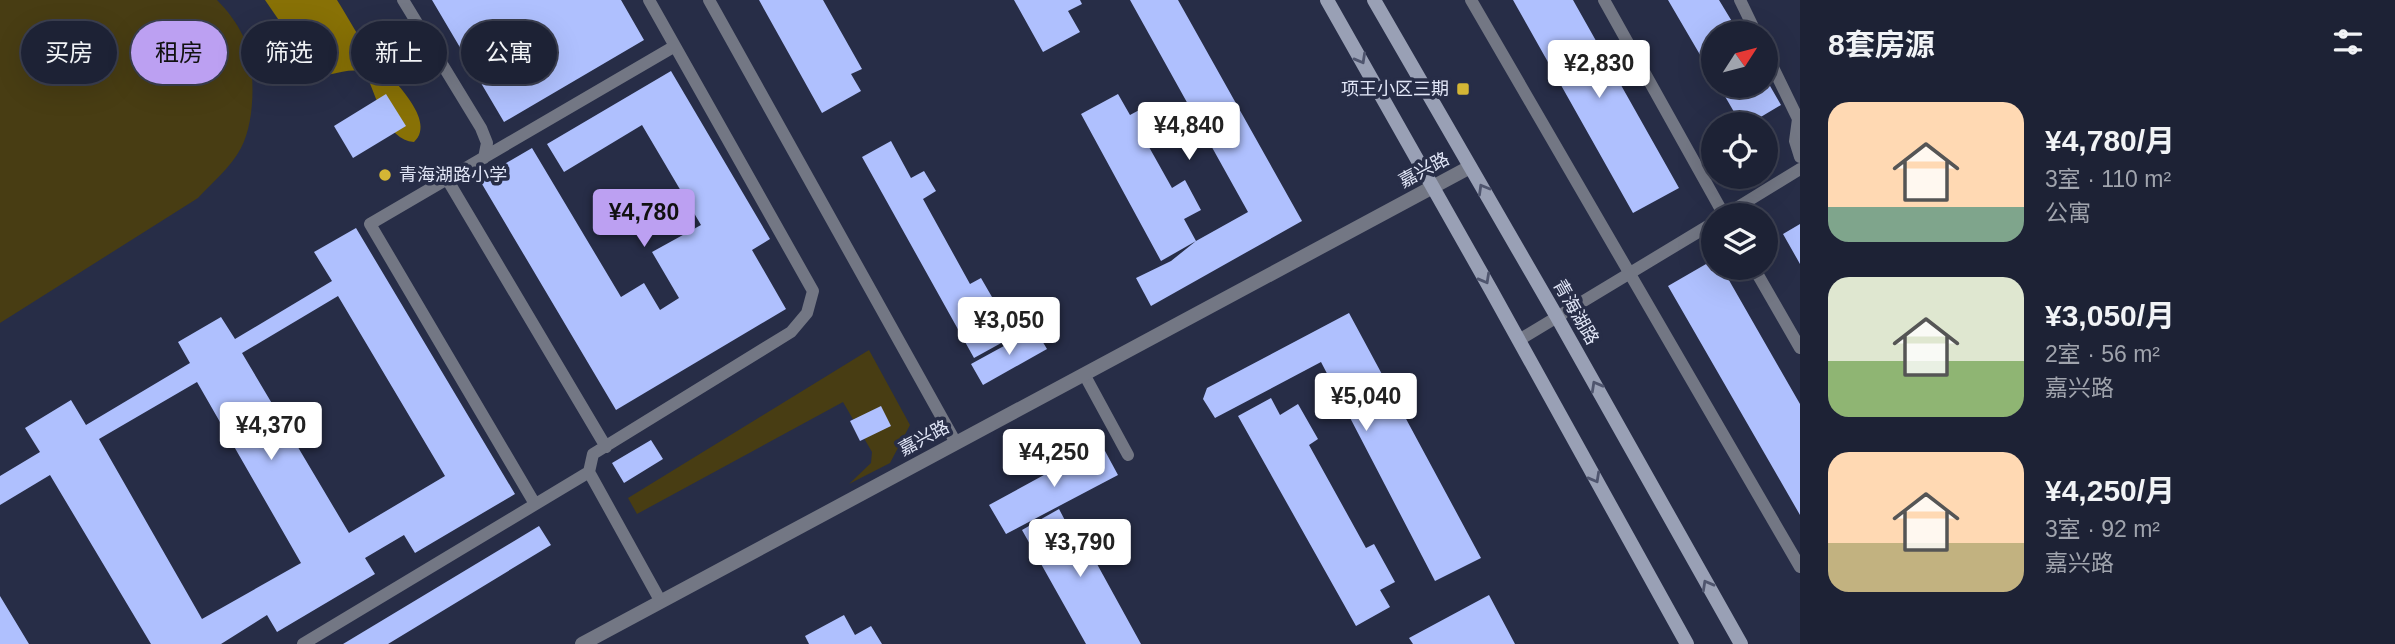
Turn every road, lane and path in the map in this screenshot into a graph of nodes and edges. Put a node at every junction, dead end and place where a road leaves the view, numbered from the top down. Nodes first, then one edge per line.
1 (403, 0) edge
2 (649, 0) edge
3 (709, 0) edge
4 (1327, 0) edge
5 (1374, 0) edge
6 (1471, 0) edge
7 (1604, 0) edge
8 (1740, 0) edge
9 (1750, 21) edge
10 (675, 46) junction
11 (1778, 78) edge
12 (1800, 157) edge
13 (484, 158) junction
14 (1470, 167) junction
15 (1800, 169) edge
16 (447, 178) junction
17 (1433, 188) junction
18 (1717, 203) edge
19 (1744, 203) edge
20 (1701, 230) edge
21 (1628, 274) junction
22 (1761, 280) edge
23 (1557, 317) junction
24 (1519, 340) junction
25 (1800, 348) edge
26 (1084, 374) junction
27 (956, 443) junction
28 (606, 446) junction
29 (1128, 455) dead end
30 (589, 472) junction
31 (536, 504) junction
32 (1800, 567) edge
33 (661, 601) junction
34 (303, 644) edge
35 (582, 644) edge
36 (1687, 644) edge
37 (1741, 644) edge

1 - 13 lane
2 - 10 lane
3 - 27 lane
4 -> 17 main road
5 - 14 main road, 青海湖路
6 - 21 lane
7 - 18 lane
8 - 9 lane
10 - 13 lane
10 - 28 lane
11 - 12 lane
13 - 16 lane
14 - 17 street, 嘉兴路
23 -> 14 main road, 青海湖路
15 - 19 lane
16 - 28 lane
16 - 31 lane
17 -> 24 main road
17 - 26 street, 嘉兴路
20 - 21 lane
21 - 23 lane
21 - 32 lane
22 - 25 lane
23 - 24 lane
37 -> 23 main road, 青海湖路
24 -> 36 main road
26 - 27 street, 嘉兴路
26 - 29 lane
27 - 33 street, 嘉兴路
28 - 30 lane
30 - 31 lane
30 - 33 lane
31 - 34 lane
33 - 35 street, 嘉兴路

